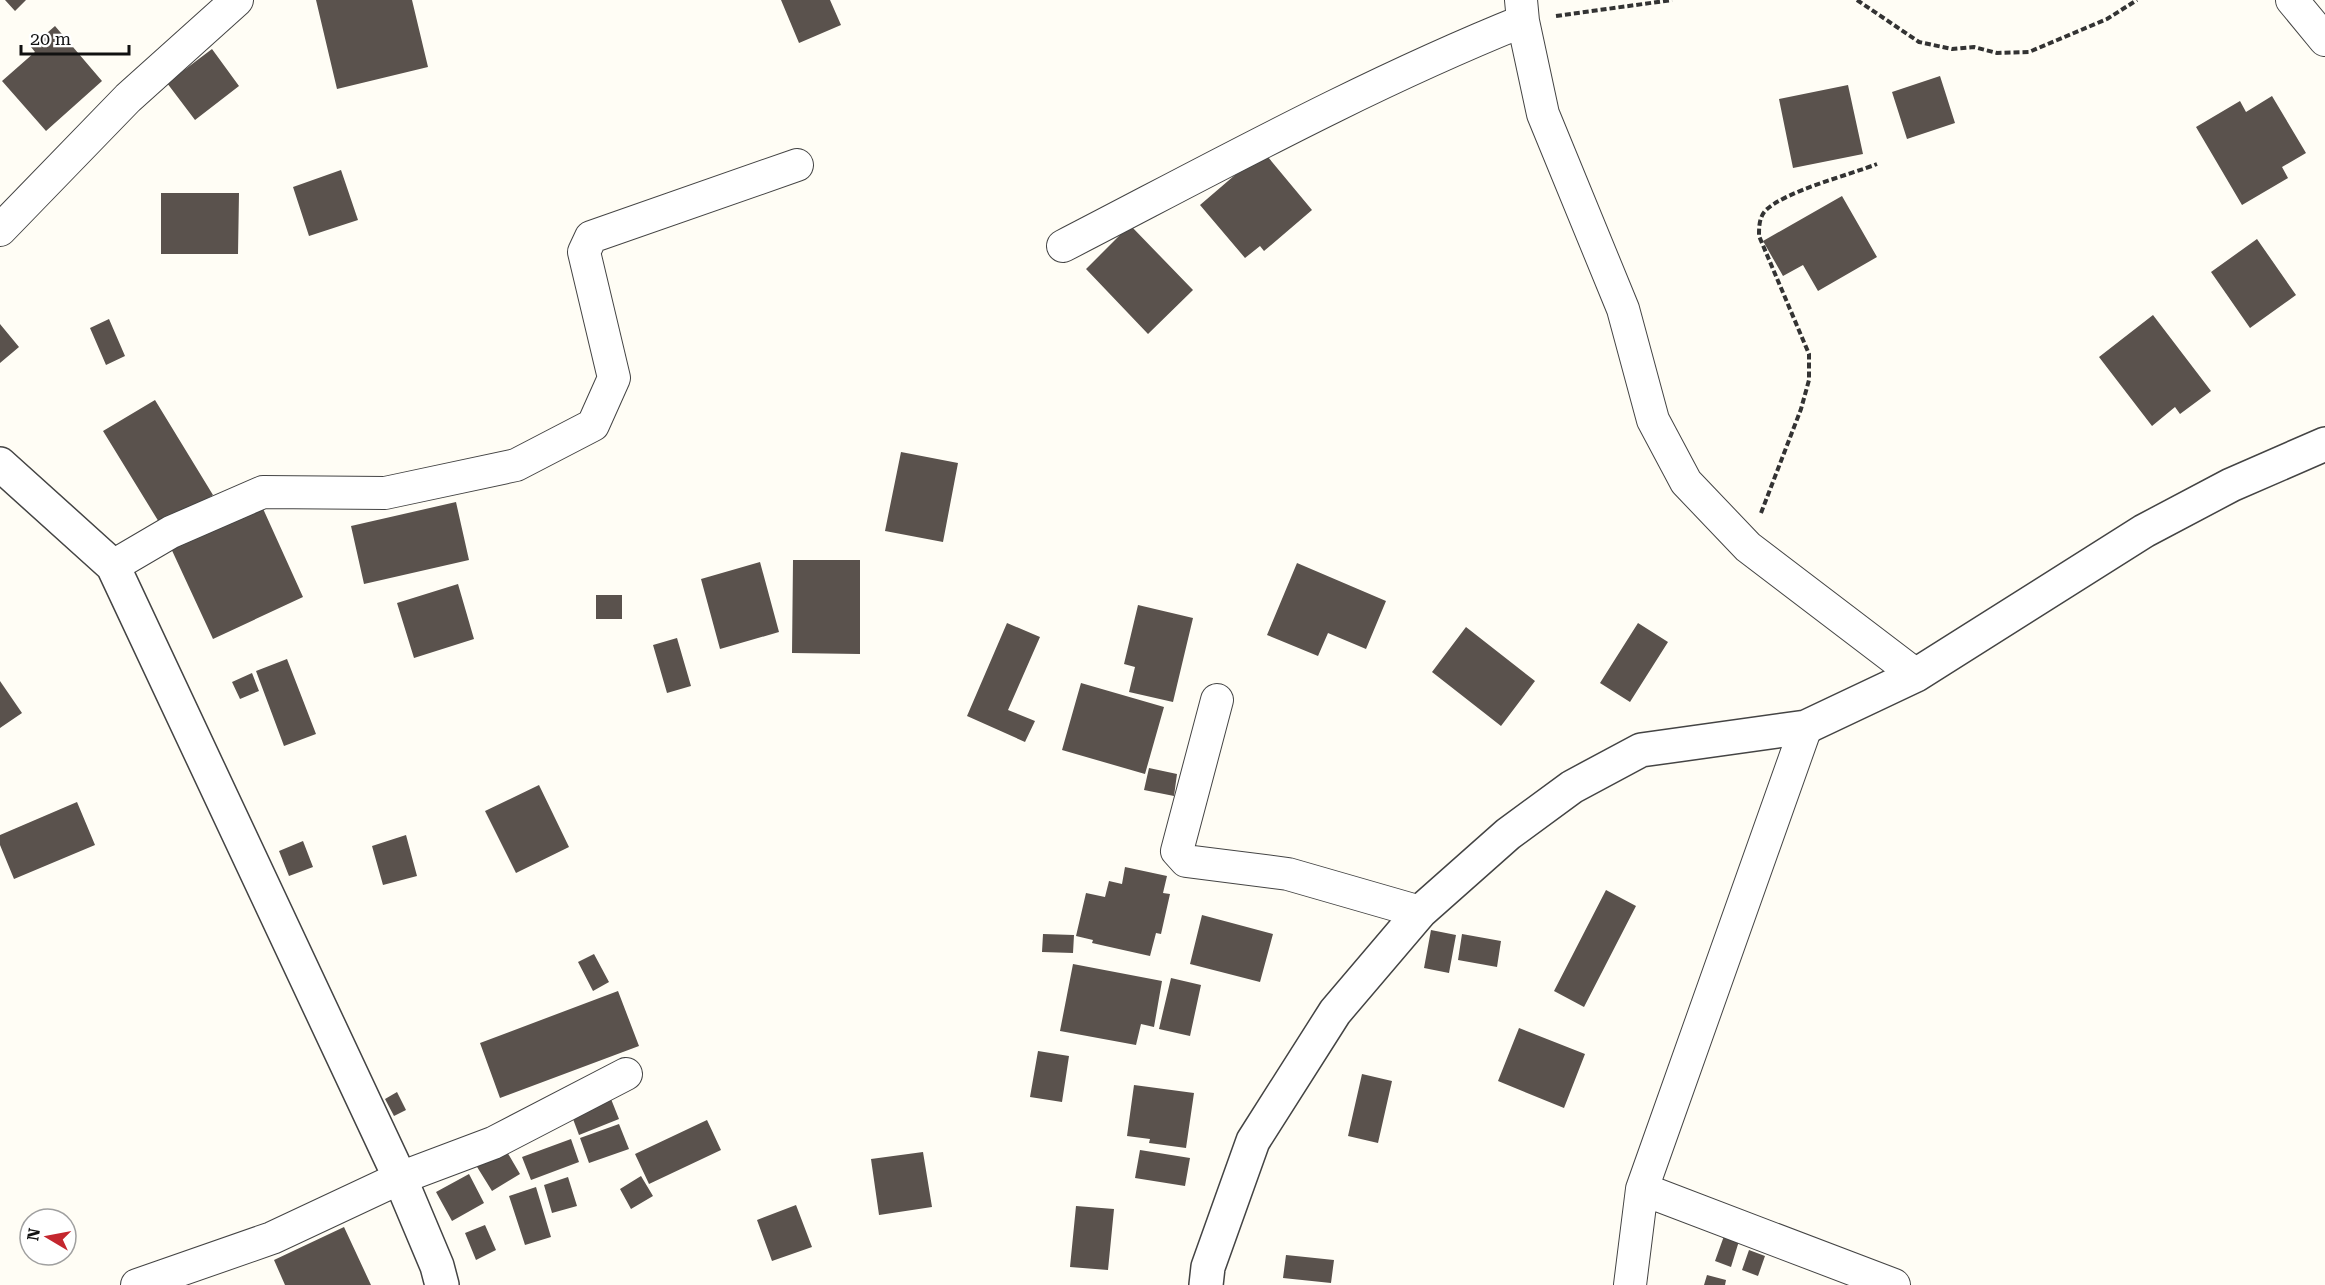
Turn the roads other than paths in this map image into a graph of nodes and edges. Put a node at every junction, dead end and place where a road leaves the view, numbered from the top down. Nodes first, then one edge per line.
1 (237, 0) edge
2 (2292, 0) edge
3 (1522, 11) edge
4 (2325, 40) edge
5 (797, 165) dead end
6 (0, 230) edge
7 (1063, 246) dead end
8 (2325, 444) edge
9 (0, 464) edge
10 (113, 566) junction
11 (1916, 675) junction
12 (1217, 700) dead end
13 (1806, 727) junction
14 (1420, 912) junction
15 (627, 1074) dead end
16 (400, 1178) junction
17 (1642, 1189) junction
18 (137, 1285) edge
19 (442, 1285) edge
20 (1206, 1285) edge
21 (1630, 1285) edge
22 (1894, 1285) edge

1 - 6 street
2 - 4 street
3 - 7 street
3 - 11 street
5 - 10 street
8 - 11 street
9 - 10 street
10 - 16 street
11 - 13 street
12 - 14 street
13 - 14 street
13 - 17 street
14 - 20 street
15 - 16 street
16 - 18 street
16 - 19 street
17 - 21 street
17 - 22 street

